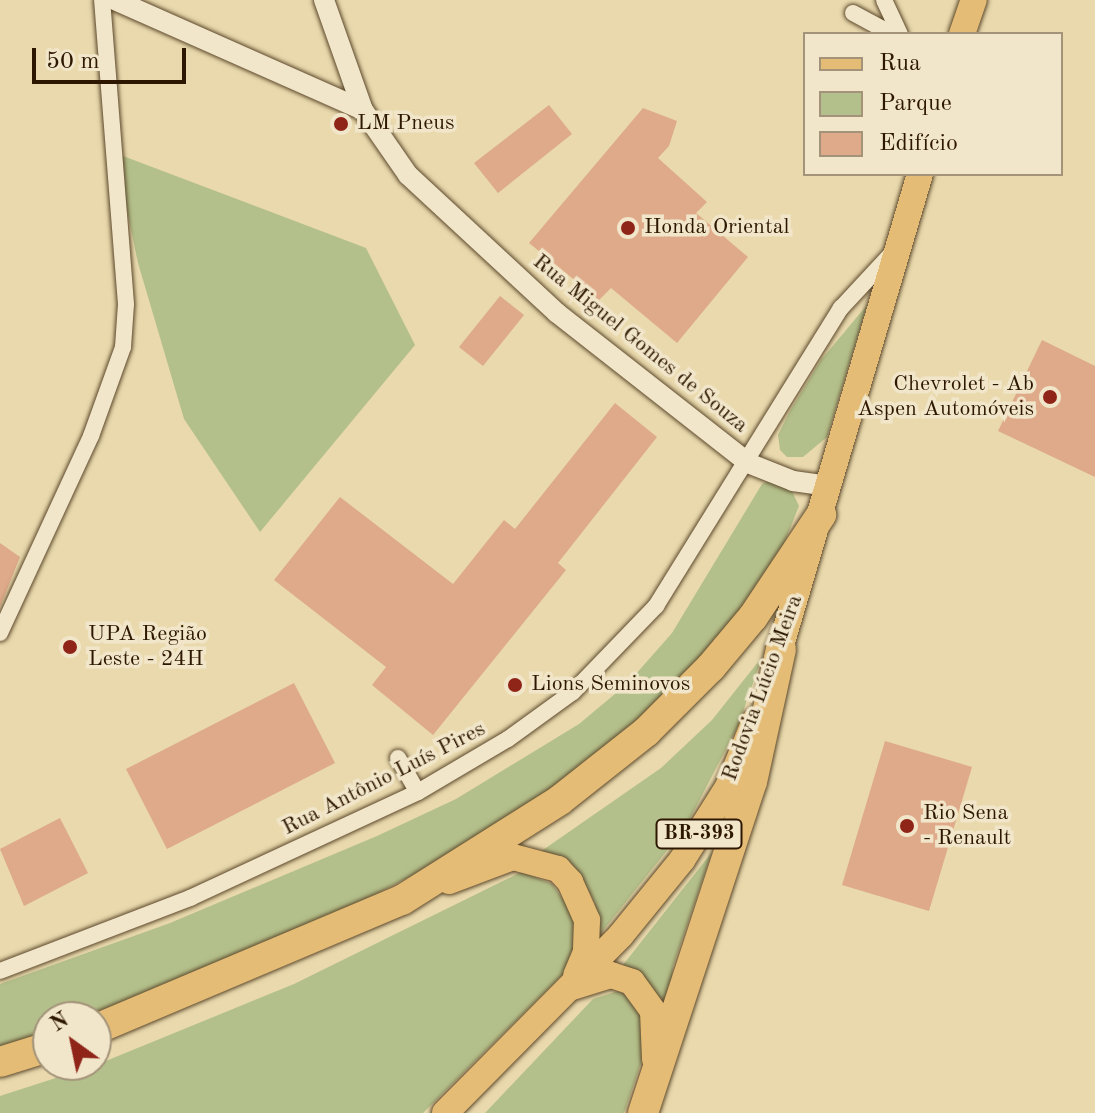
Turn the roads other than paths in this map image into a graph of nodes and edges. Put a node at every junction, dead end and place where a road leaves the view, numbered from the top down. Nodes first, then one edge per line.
1 (102, 0) edge
2 (115, 0) edge
3 (324, 0) edge
4 (884, 0) edge
5 (974, 0) edge
6 (853, 13) dead end
7 (887, 31) edge
8 (899, 32) edge
9 (963, 32) edge
10 (363, 110) junction
11 (919, 176) edge
12 (900, 244) junction
13 (748, 463) junction
14 (825, 501) junction
15 (0, 633) edge
16 (781, 649) junction
17 (398, 758) dead end
18 (418, 792) junction
19 (402, 900) junction
20 (0, 971) edge
21 (568, 989) junction
22 (112, 1022) edge
23 (32, 1052) edge
24 (0, 1062) edge
25 (652, 1083) junction
26 (445, 1113) edge
27 (643, 1113) edge

1 - 15 street
2 - 10 street
3 - 10 street, Rua Miguel Gomes de Souza
4 - 8 street
5 - 9 main road
6 - 7 street
10 - 13 street, Rua Miguel Gomes de Souza
11 - 12 main road, Rodovia Lúcio Meira / BR-393
12 - 13 street, Rua Antônio Luís Pires
12 - 14 main road, Rodovia Lúcio Meira / BR-393
13 - 14 street, Rua Miguel Gomes de Souza
13 - 18 street, Rua Antônio Luís Pires
14 - 16 main road, Rodovia Lúcio Meira / BR-393
14 - 19 highway
16 - 21 main road, Rodovia Lúcio Meira / BR-393
16 - 25 highway
17 - 18 street
18 - 20 street, Rua Antônio Luís Pires
19 - 21 main road
19 - 22 highway
21 - 25 main road
21 - 26 main road, Rodovia Lúcio Meira / BR-393
23 - 24 highway
25 - 27 highway

